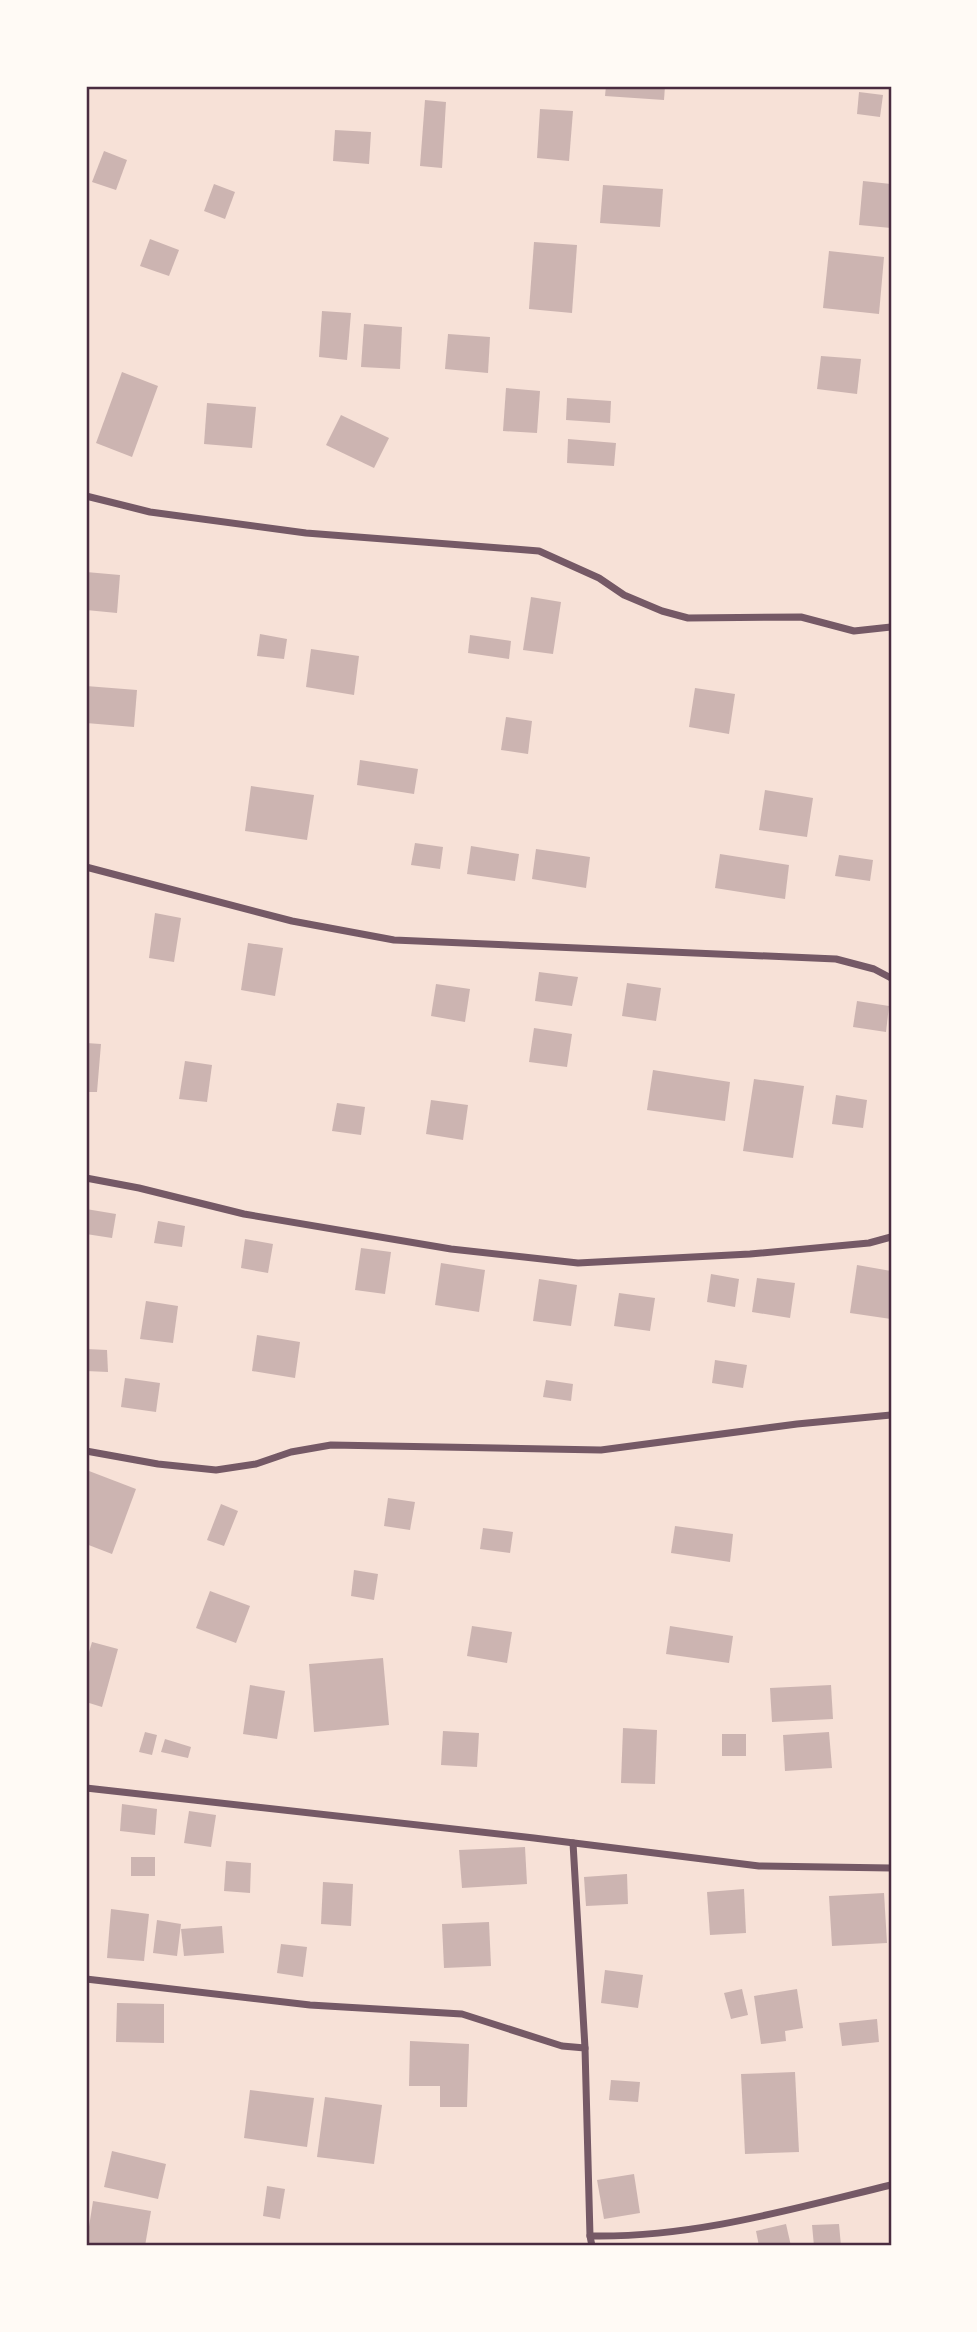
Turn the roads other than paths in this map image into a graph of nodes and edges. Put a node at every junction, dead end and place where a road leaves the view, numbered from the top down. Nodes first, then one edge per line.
1 (86, 496) edge
2 (891, 627) edge
3 (86, 867) edge
4 (891, 978) edge
5 (86, 1178) edge
6 (891, 1237) edge
7 (891, 1415) edge
8 (86, 1451) edge
9 (86, 1788) edge
10 (573, 1843) junction
11 (891, 1868) edge
12 (86, 1979) edge
13 (585, 2048) junction
14 (891, 2185) edge
15 (590, 2236) junction
16 (592, 2246) edge

1 - 2 street
3 - 4 street
5 - 6 street
7 - 8 street
9 - 10 street
10 - 11 street
10 - 13 street
12 - 13 street
13 - 15 street
14 - 15 street
15 - 16 street

